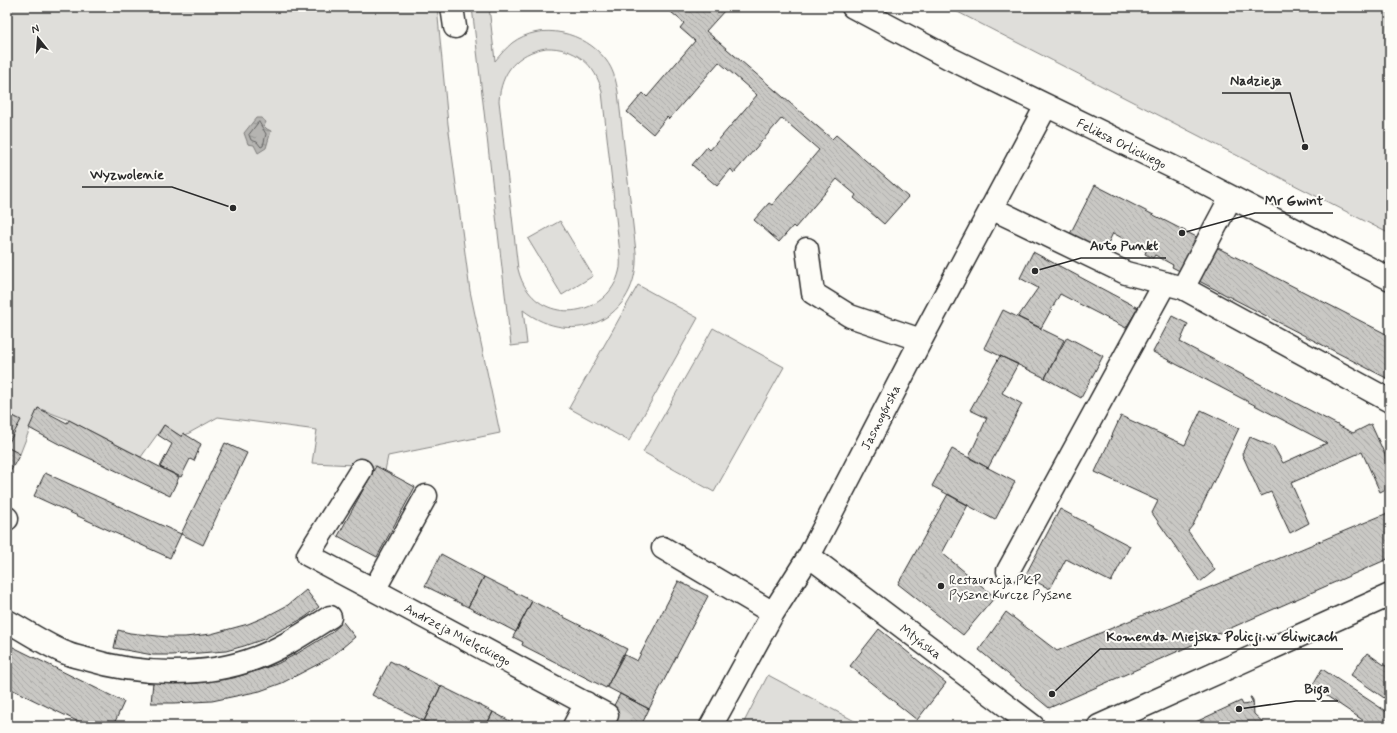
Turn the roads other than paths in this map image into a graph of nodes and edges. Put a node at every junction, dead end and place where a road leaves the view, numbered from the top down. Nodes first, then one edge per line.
1 (853, 7) edge
2 (1046, 106) junction
3 (1231, 197) junction
4 (991, 208) junction
5 (807, 249) dead end
6 (1390, 280) edge
7 (1174, 285) junction
8 (921, 340) junction
9 (1390, 401) edge
10 (361, 470) dead end
11 (426, 496) dead end
12 (663, 548) dead end
13 (809, 556) junction
14 (1008, 571) dead end
15 (374, 590) junction
16 (1390, 596) edge
17 (773, 613) junction
18 (330, 617) dead end
19 (7, 621) edge
20 (586, 703) junction
21 (607, 715) tunnel mouth
22 (574, 726) edge
23 (711, 726) edge
24 (1034, 726) edge
25 (1099, 726) edge

1 - 2 street, Feliksa Orlickiego
2 - 3 street, Feliksa Orlickiego
2 - 4 street, Jasnogórska
3 - 6 street, Feliksa Orlickiego
3 - 7 street
4 - 7 street
4 - 8 street, Jasnogórska
5 - 8 street
7 - 9 street
7 - 14 street
8 - 13 street, Jasnogórska
10 - 15 street, Andrzeja Mielęckiego
11 - 15 street
12 - 17 street
13 - 17 street, Jasnogórska
13 - 24 street, Młyńska
15 - 20 street, Andrzeja Mielęckiego
16 - 25 street
17 - 23 street, Jasnogórska
18 - 19 street
20 - 21 street, Andrzeja Mielęckiego
20 - 22 street

